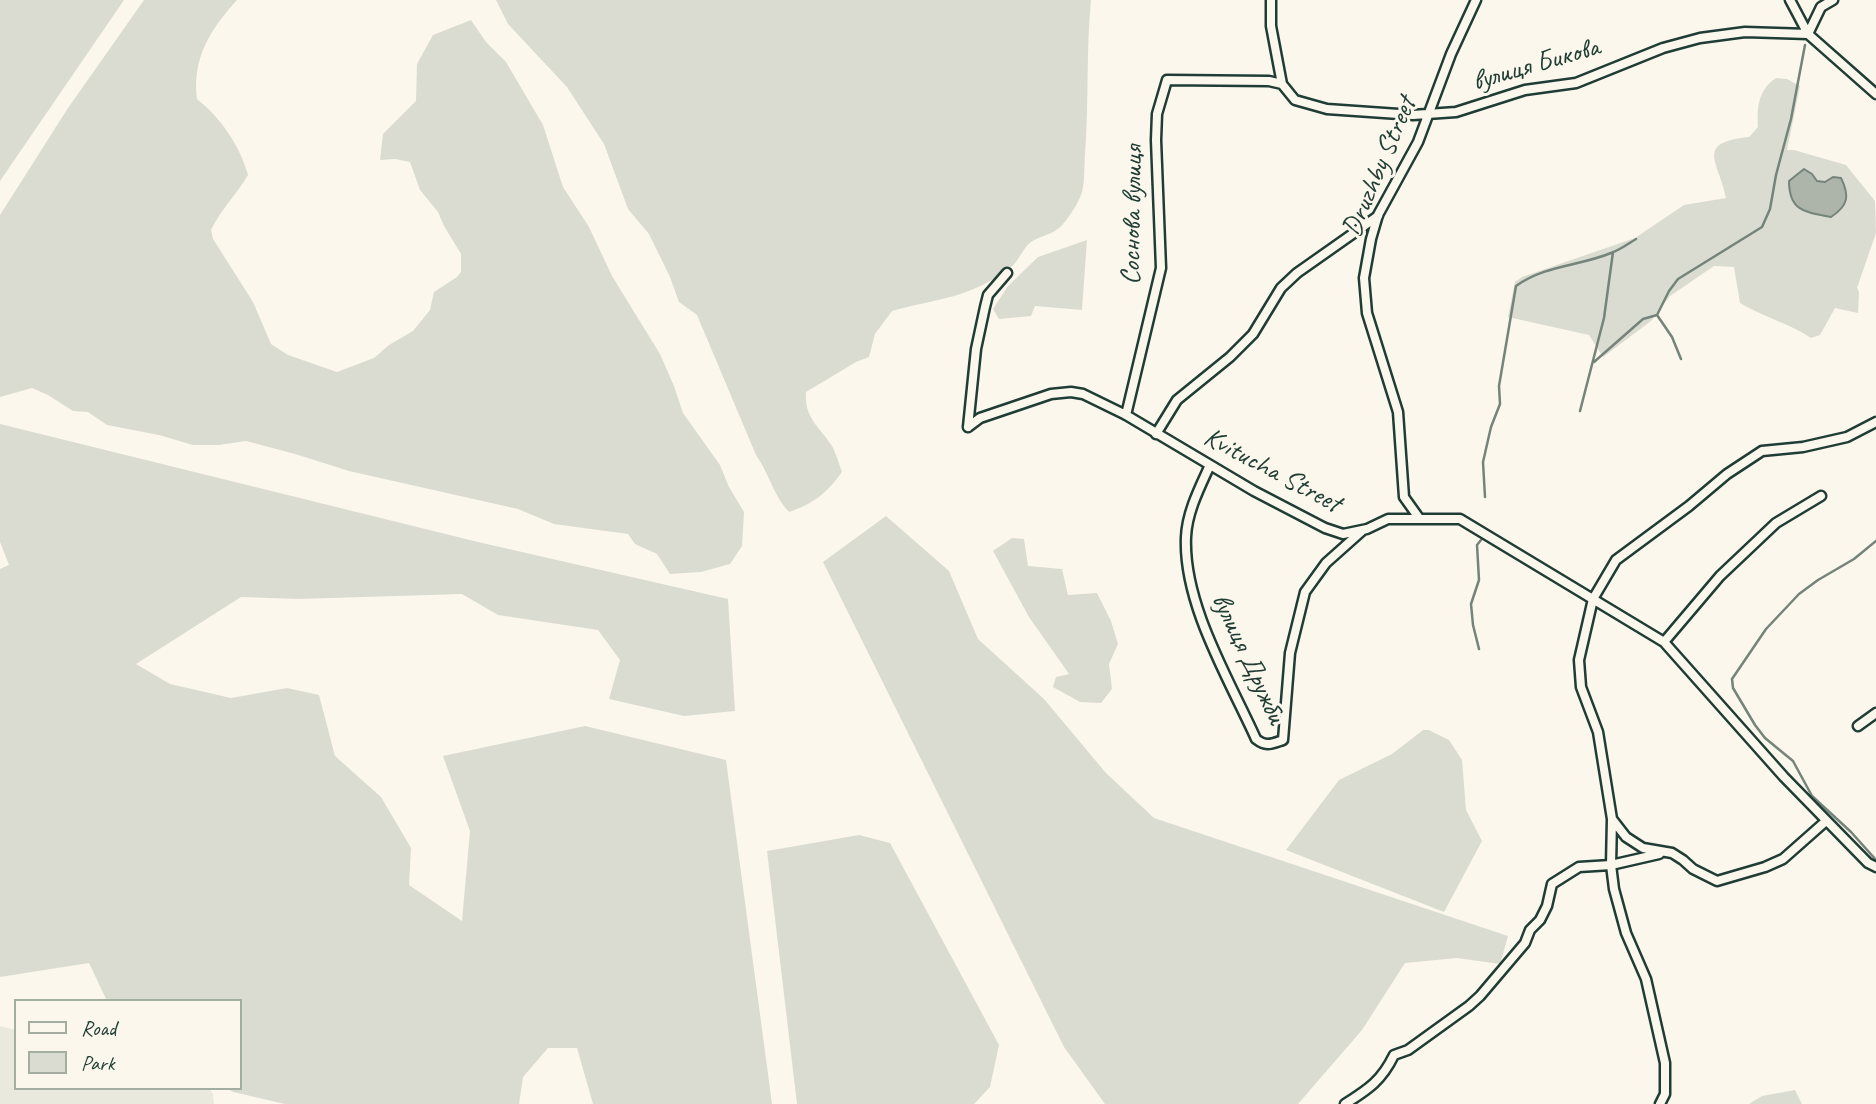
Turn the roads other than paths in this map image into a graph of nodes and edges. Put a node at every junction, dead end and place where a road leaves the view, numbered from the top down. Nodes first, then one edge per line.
1 (1271, 0) edge
2 (1476, 0) edge
3 (1790, 0) edge
4 (1833, 0) edge
5 (1808, 34) junction
6 (1282, 84) junction
7 (1876, 94) edge
8 (1428, 113) junction
9 (1378, 215) junction
10 (1007, 273) dead end
11 (1126, 415) junction
12 (1876, 422) edge
13 (1156, 434) junction
14 (1210, 465) junction
15 (1821, 496) dead end
16 (1419, 518) junction
17 (1364, 529) junction
18 (1593, 599) junction
19 (1664, 642) junction
20 (1876, 713) edge
21 (1858, 726) dead end
22 (1612, 819) junction
23 (1826, 821) junction
24 (1665, 853) junction
25 (1611, 865) junction
26 (1876, 867) edge
27 (1345, 1104) edge
28 (1660, 1104) edge

1 - 6 street
2 - 8 street, Druzhby Street
3 - 5 street
4 - 5 street
5 - 7 street
5 - 8 street, вулиця Бикова
6 - 8 street, вулиця Бикова
6 - 11 street, Соснова вулиця
8 - 9 street, Druzhby Street
9 - 13 street
9 - 16 street, Druzhby Street
10 - 11 street, Kvitucha Street
11 - 13 street, Kvitucha Street
12 - 18 street
13 - 14 street, Kvitucha Street
14 - 17 street, Kvitucha Street
14 - 17 street, вулиця Дружби
15 - 19 street
16 - 17 street, Kvitucha Street
16 - 18 street, Kvitucha Street
18 - 19 street, Kvitucha Street
18 - 22 street
19 - 23 street, Kvitucha Street
20 - 21 street
22 - 24 street
22 - 25 street
23 - 24 street
23 - 26 street, Kvitucha Street
24 - 25 street
25 - 27 street
25 - 28 street

